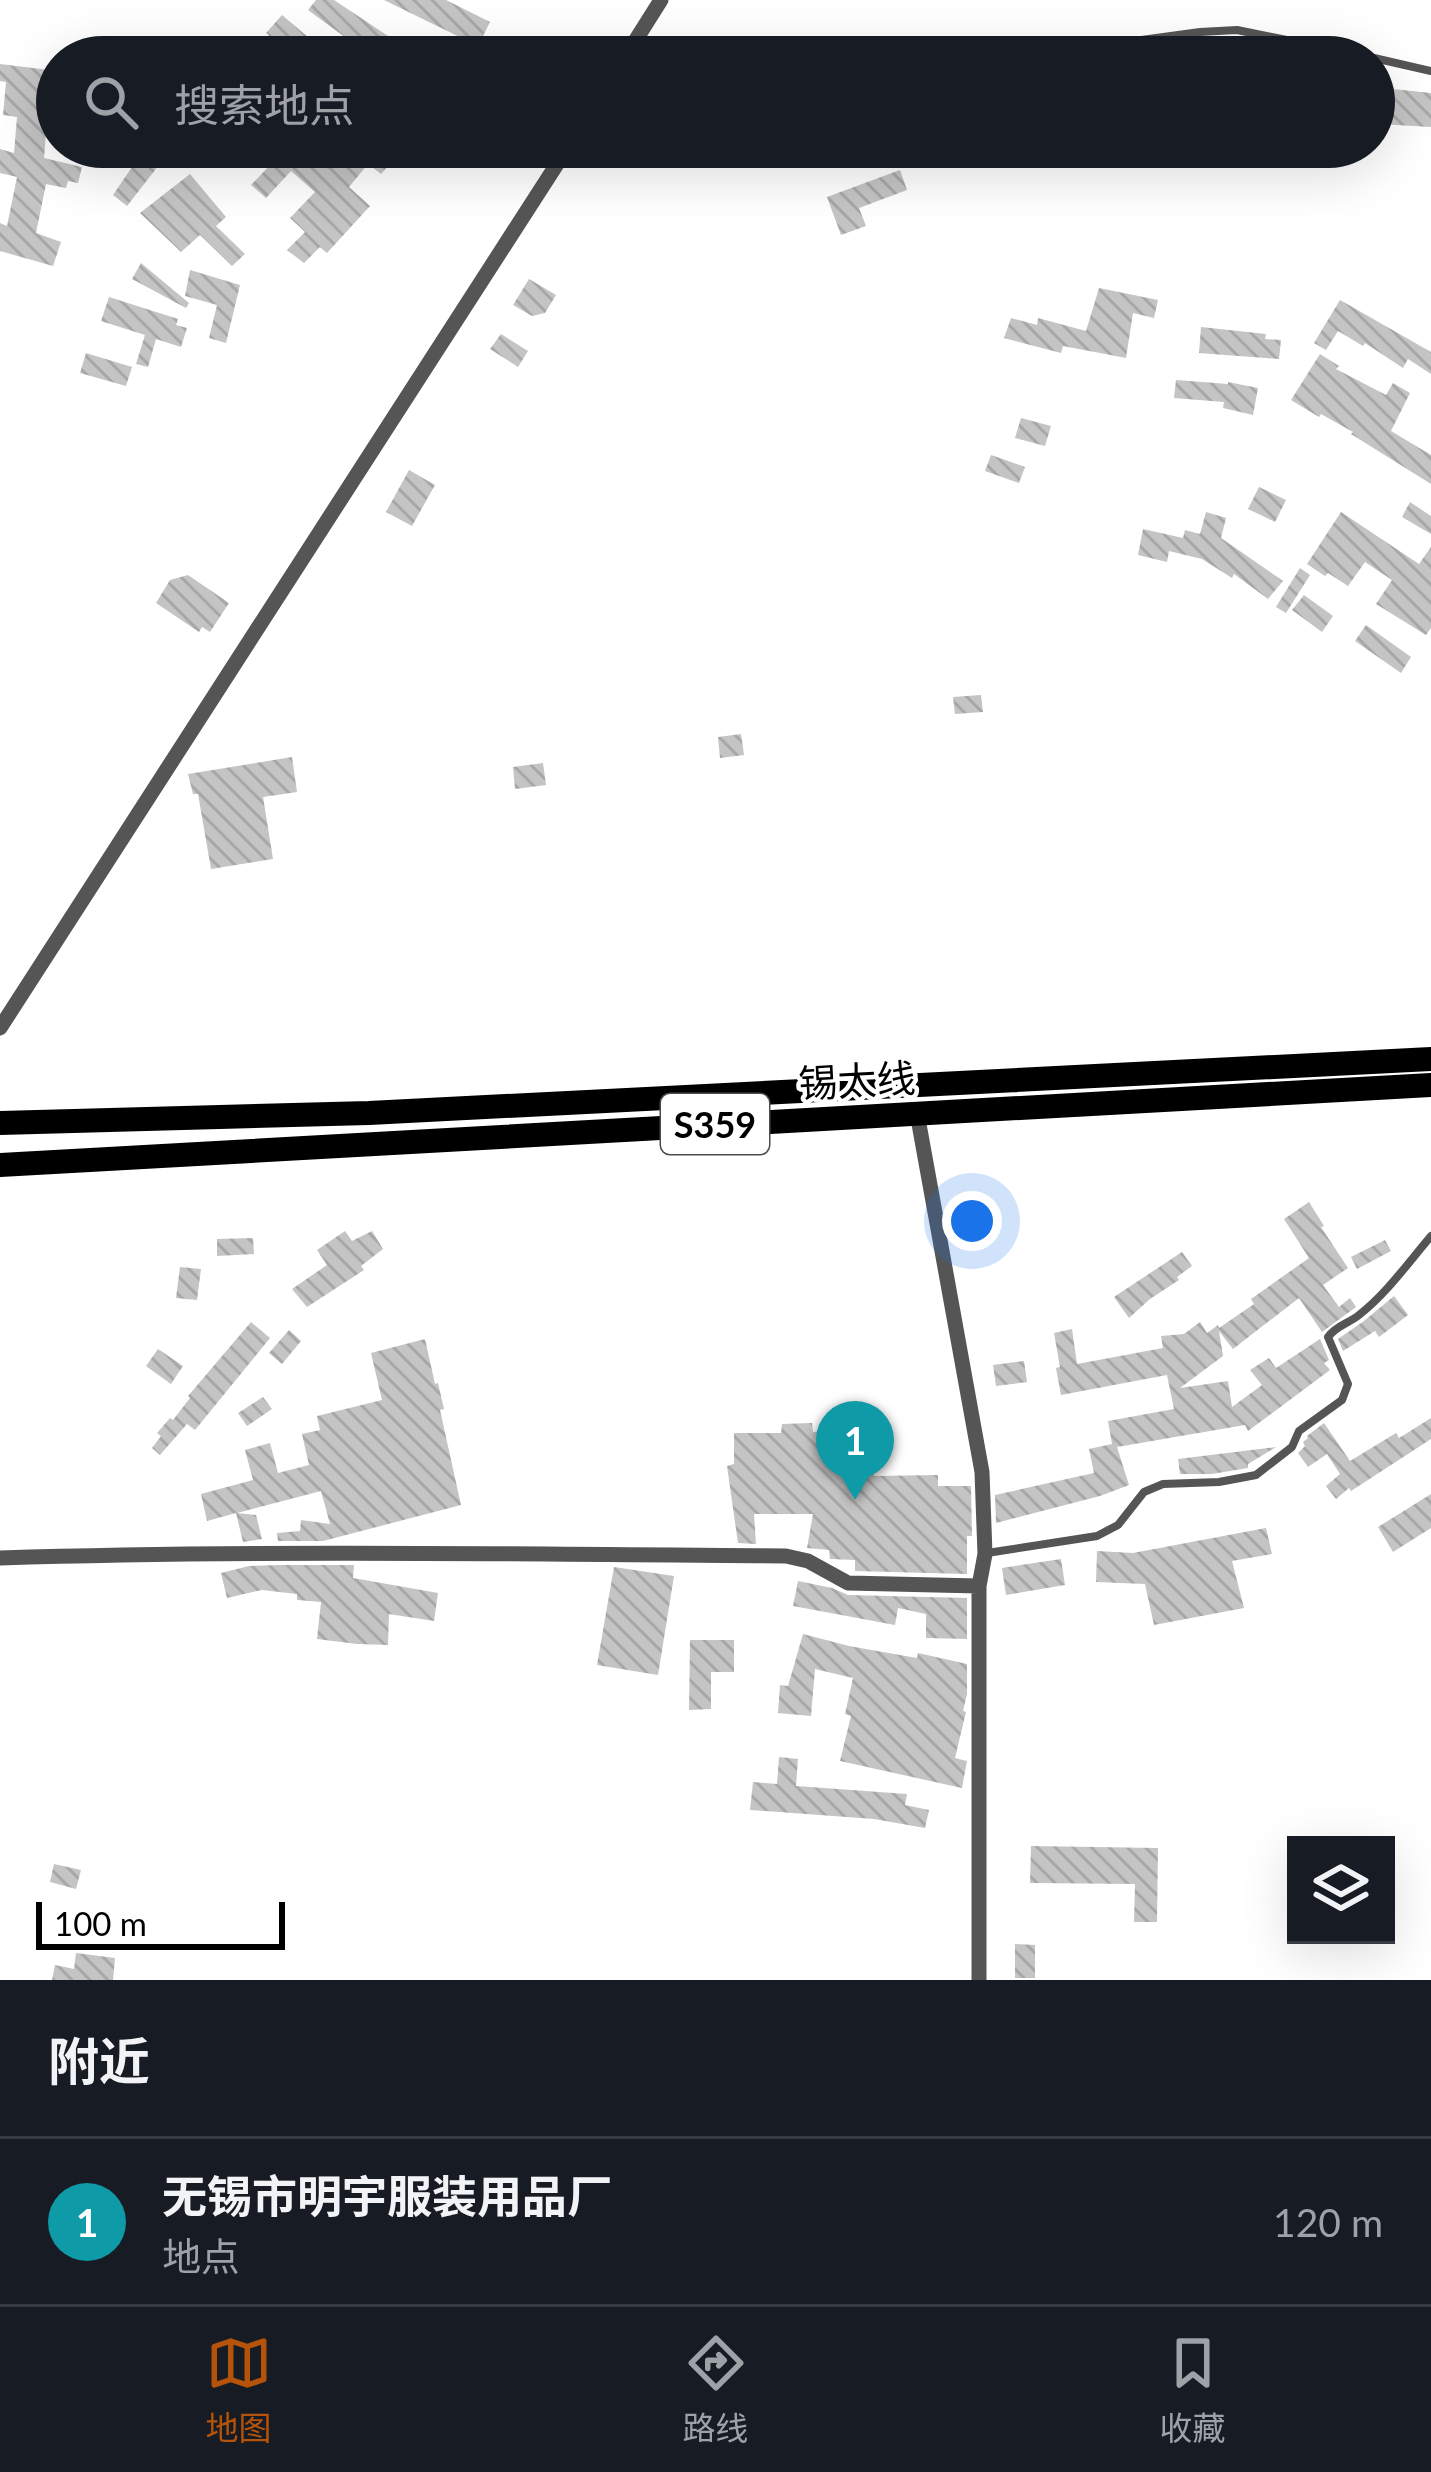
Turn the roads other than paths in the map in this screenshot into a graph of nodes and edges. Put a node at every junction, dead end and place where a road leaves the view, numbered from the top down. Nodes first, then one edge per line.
1 (661, 0) edge
2 (638, 36) edge
3 (1171, 36) edge
4 (1267, 36) edge
5 (1395, 62) edge
6 (1431, 71) edge
7 (554, 168) edge
8 (0, 1028) edge
9 (1431, 1060) edge
10 (1431, 1084) edge
11 (916, 1113) junction
12 (0, 1123) edge
13 (0, 1165) edge
14 (1431, 1236) edge
15 (985, 1554) junction
16 (0, 1558) edge
17 (979, 1586) junction
18 (979, 1980) edge

1 - 2 street
3 - 4 lane
5 - 6 lane
7 - 8 street
9 - 12 main road, 锡太线 / S359
10 - 11 main road, 锡太线 / S359
11 - 13 main road, 锡太线 / S359
11 - 15 street
14 - 15 lane
15 - 17 street
16 - 17 street
17 - 18 street

